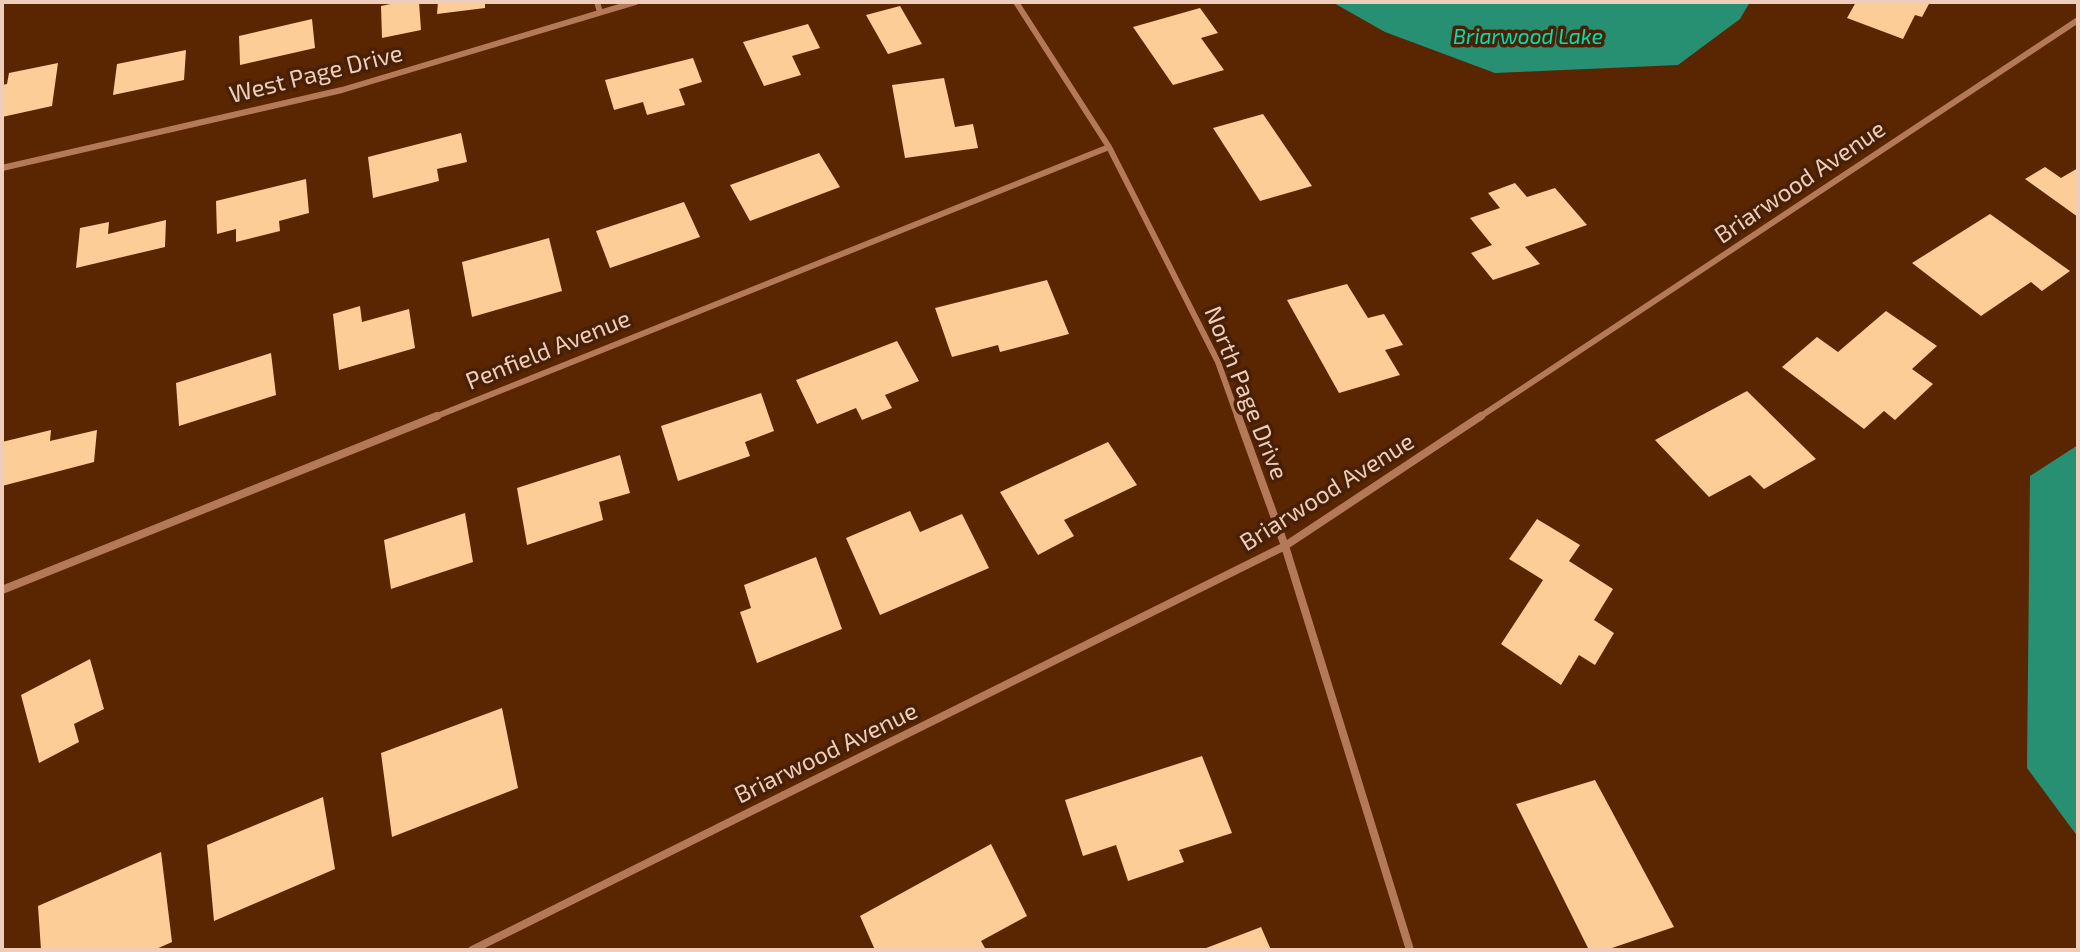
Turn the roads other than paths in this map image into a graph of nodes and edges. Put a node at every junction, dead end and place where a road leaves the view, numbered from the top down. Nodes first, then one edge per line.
1 (597, 2) edge
2 (636, 2) edge
3 (1016, 2) edge
4 (600, 12) junction
5 (2078, 20) edge
6 (1109, 147) junction
7 (2, 168) edge
8 (1285, 546) junction
9 (2, 590) edge
10 (472, 950) edge
11 (1410, 950) edge

1 - 4 street
2 - 4 street, West Page Drive
3 - 6 street, North Page Drive
4 - 7 street, West Page Drive
5 - 8 street, Briarwood Avenue
6 - 8 street, North Page Drive
6 - 9 street, Penfield Avenue
8 - 10 street, Briarwood Avenue
8 - 11 street, North Page Drive

